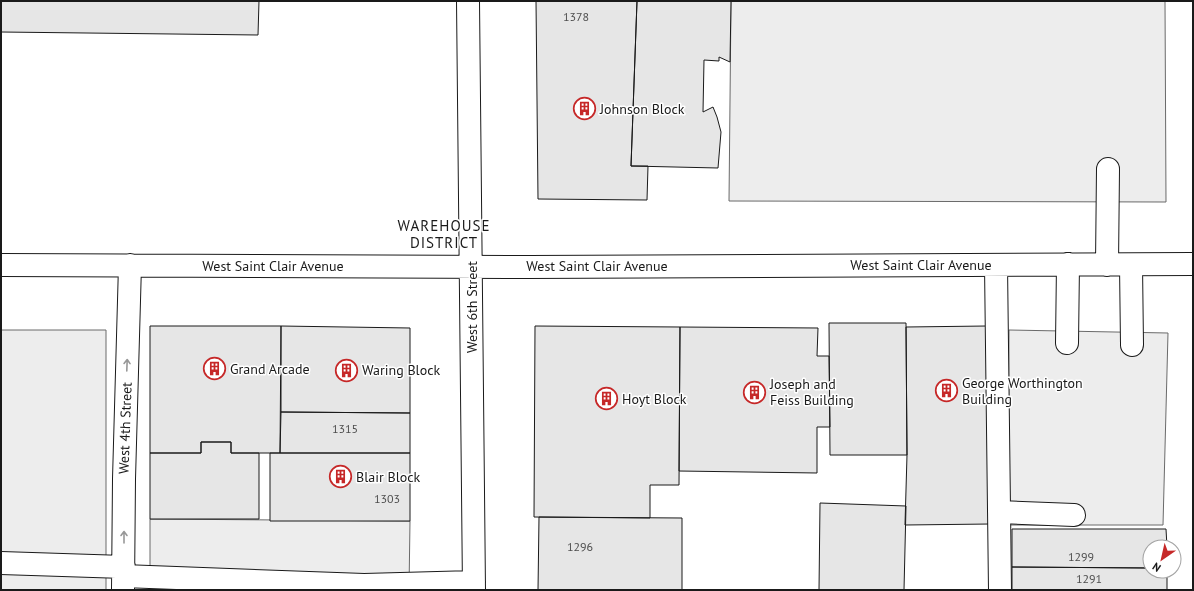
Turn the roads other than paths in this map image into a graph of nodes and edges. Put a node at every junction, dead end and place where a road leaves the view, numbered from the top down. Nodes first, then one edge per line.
1 (468, 1) edge
2 (1108, 169) dead end
3 (1068, 264) junction
4 (1193, 264) edge
5 (1, 265) edge
6 (130, 265) junction
7 (996, 265) junction
8 (1107, 265) junction
9 (1131, 265) junction
10 (472, 267) junction
11 (1067, 342) dead end
12 (1132, 344) dead end
13 (999, 512) junction
14 (1074, 515) dead end
15 (1, 563) edge
16 (123, 578) edge
17 (474, 586) edge
18 (1000, 590) edge

1 - 10 street, West 6th Street
2 - 8 street
3 - 7 street, West Saint Clair Avenue
3 - 8 street, West Saint Clair Avenue
3 - 11 street
4 - 9 street, West Saint Clair Avenue
5 - 6 street, West Saint Clair Avenue
6 - 10 street, West Saint Clair Avenue
16 -> 6 street, West 4th Street
7 - 10 street, West Saint Clair Avenue
7 - 13 street
8 - 9 street, West Saint Clair Avenue
9 - 12 street
10 - 17 street, West 6th Street
13 - 14 street
13 - 18 street
15 - 16 street
16 - 17 street

